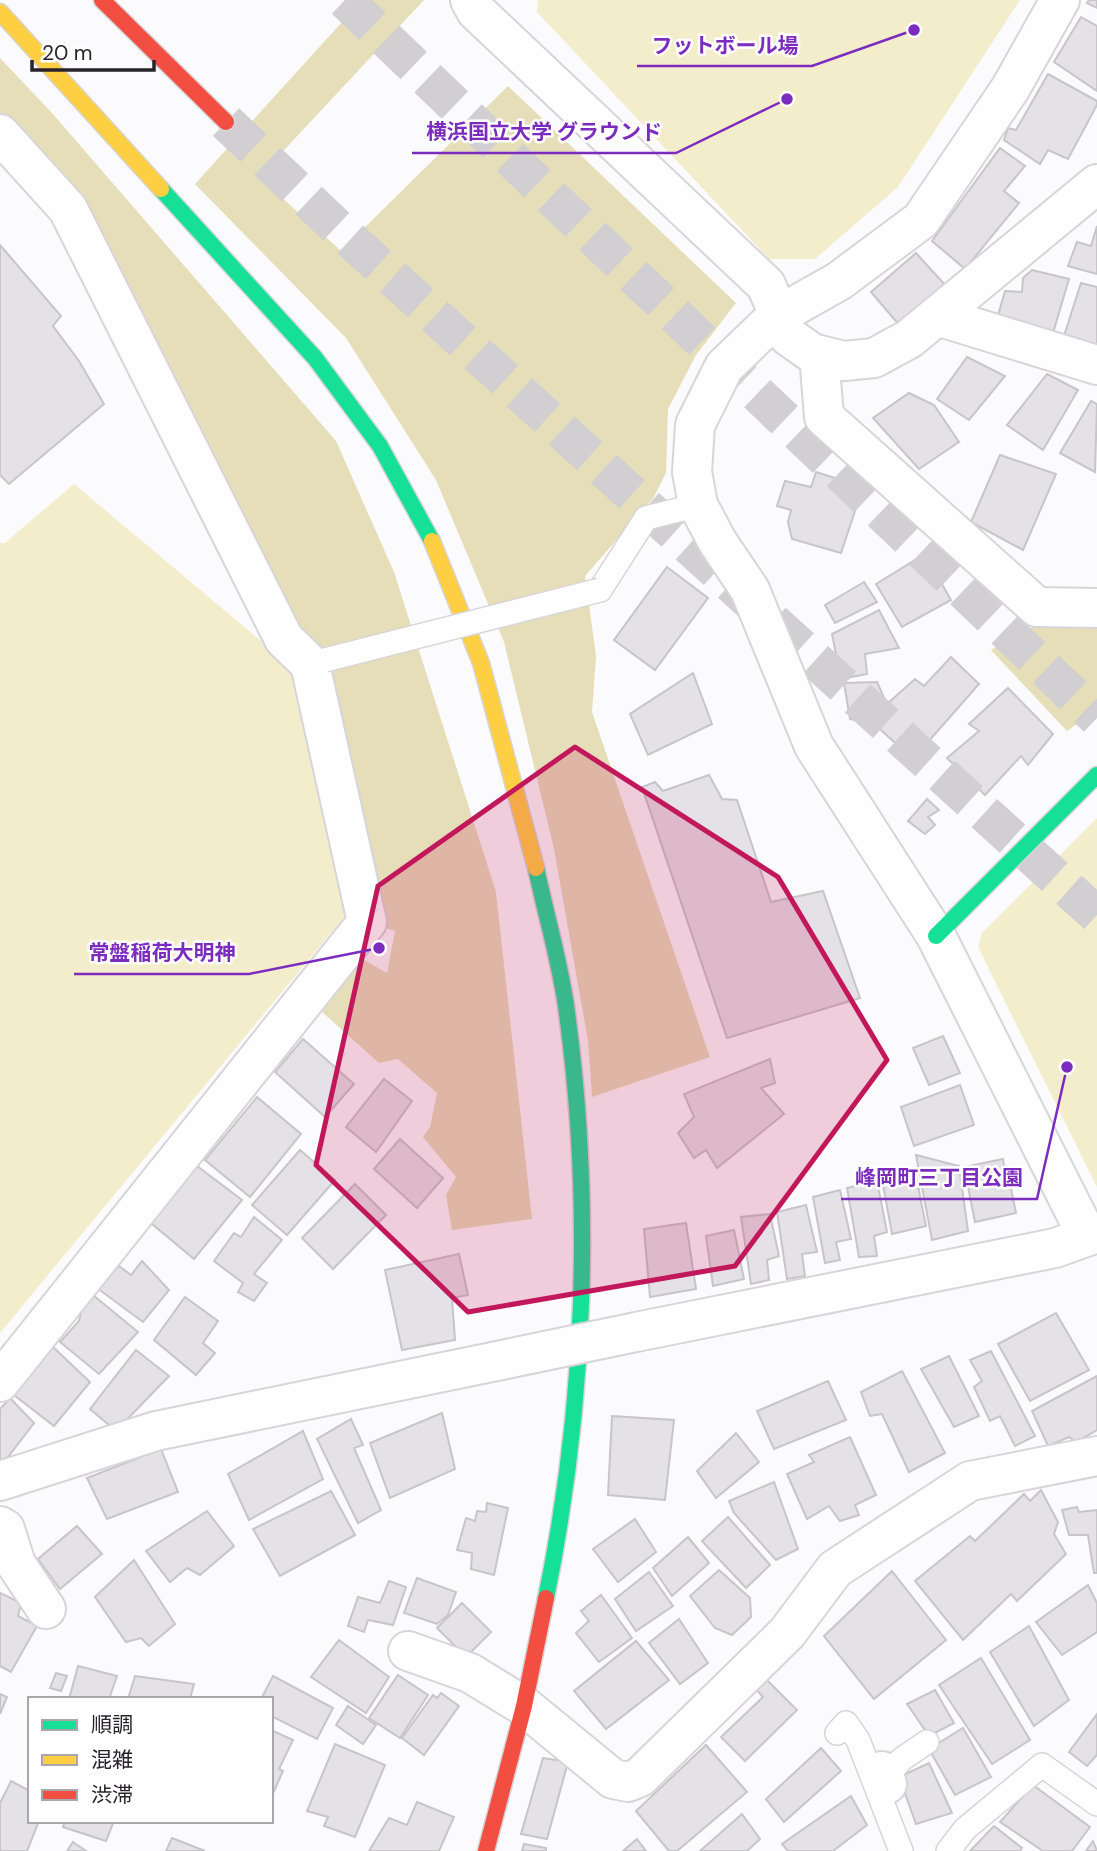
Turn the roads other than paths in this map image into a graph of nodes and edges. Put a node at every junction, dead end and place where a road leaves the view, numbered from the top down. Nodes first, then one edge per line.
1 (103, 0) edge
2 (122, 0) edge
3 (470, 0) edge
4 (1060, 0) edge
5 (0, 12) edge
6 (173, 71) junction
7 (226, 122) tunnel mouth
8 (0, 134) edge
9 (1097, 184) edge
10 (777, 316) junction
11 (937, 316) junction
12 (819, 355) junction
13 (1097, 365) edge
14 (698, 505) junction
15 (1097, 608) edge
16 (317, 662) junction
17 (1097, 775) edge
18 (936, 936) junction
19 (1092, 1234) edge
20 (0, 1382) edge
21 (1097, 1456) edge
22 (0, 1481) edge
23 (0, 1525) edge
24 (46, 1609) dead end
25 (408, 1651) dead end
26 (524, 1706) junction
27 (837, 1733) dead end
28 (927, 1742) dead end
29 (883, 1780) junction
30 (1097, 1804) edge
31 (909, 1847) edge
32 (486, 1851) edge
33 (948, 1851) edge

1 - 6 main road
2 - 6 main road
3 - 10 street
4 - 10 street
5 - 26 main road
6 - 7 main road
8 - 16 street
9 - 11 street
10 - 12 street
10 - 14 street
11 - 12 street
11 - 13 street
12 - 15 street
14 - 16 lane, bridge
14 - 18 street
16 - 20 street
17 - 18 main road
18 - 19 street
19 - 22 street, bridge
21 - 26 street
23 - 24 street
25 - 26 street
26 - 32 main road
27 - 29 lane
28 - 29 lane
29 - 31 lane
30 - 33 lane

